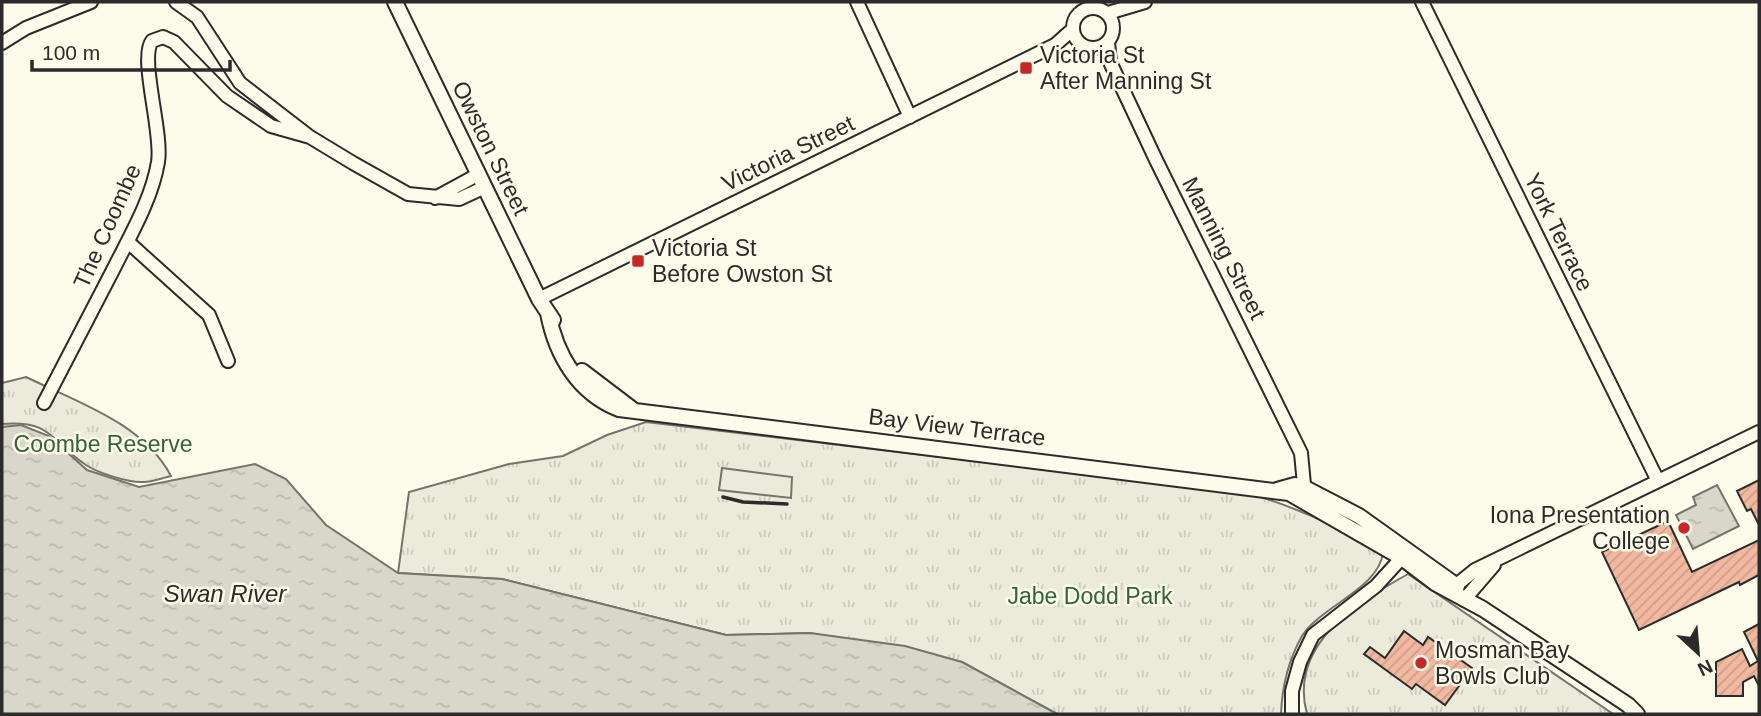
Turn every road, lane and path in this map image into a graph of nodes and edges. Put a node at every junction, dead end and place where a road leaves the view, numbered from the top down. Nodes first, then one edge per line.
1 (91, 2) edge
2 (176, 2) edge
3 (857, 2) edge
4 (1422, 2) edge
5 (399, 3) edge
6 (1091, 5) edge
7 (1140, 5) edge
8 (1077, 8) edge
9 (1108, 13) junction
10 (1073, 29) junction
11 (1111, 37) junction
12 (2, 43) edge
13 (1055, 46) junction
14 (1085, 46) junction
15 (1110, 62) junction
16 (911, 117) junction
17 (310, 137) junction
18 (482, 181) junction
19 (128, 242) junction
20 (539, 299) junction
21 (228, 361) dead end
22 (594, 388) joint
23 (44, 403) dead end
24 (1759, 432) edge
25 (1658, 481) junction
26 (1300, 492) junction
27 (1400, 551) junction
28 (1502, 558) junction
29 (1452, 588) junction
30 (1466, 597) junction
31 (1292, 714) edge
32 (1637, 714) edge

1 - 12 street
2 - 17 street
3 - 16 street
4 - 25 street, York Terrace
5 - 18 street, Owston Street
6 - 8 street
6 - 9 street
7 - 9 street
7 - 11 street
8 - 10 street
9 - 11 street
10 - 13 street, Victoria Street
10 - 14 street
11 - 14 street
11 - 15 street, Manning Street
13 - 14 street, Victoria Street
13 - 16 street, Victoria Street
14 - 15 street, Manning Street
15 - 26 street, Manning Street
16 - 20 street, Victoria Street
17 - 18 street
17 - 19 street, The Coombe
18 - 20 street, Owston Street
19 - 21 street
19 - 23 street, The Coombe
20 - 22 street, Owston Street
22 - 26 street, Bay View Terrace
24 - 25 street
25 - 28 street
26 - 27 street, Bay View Terrace
27 - 29 street, Bay View Terrace
27 - 31 street
28 - 29 street
28 - 30 street
29 - 30 street, Bay View Terrace
30 - 32 street, Bay View Terrace

